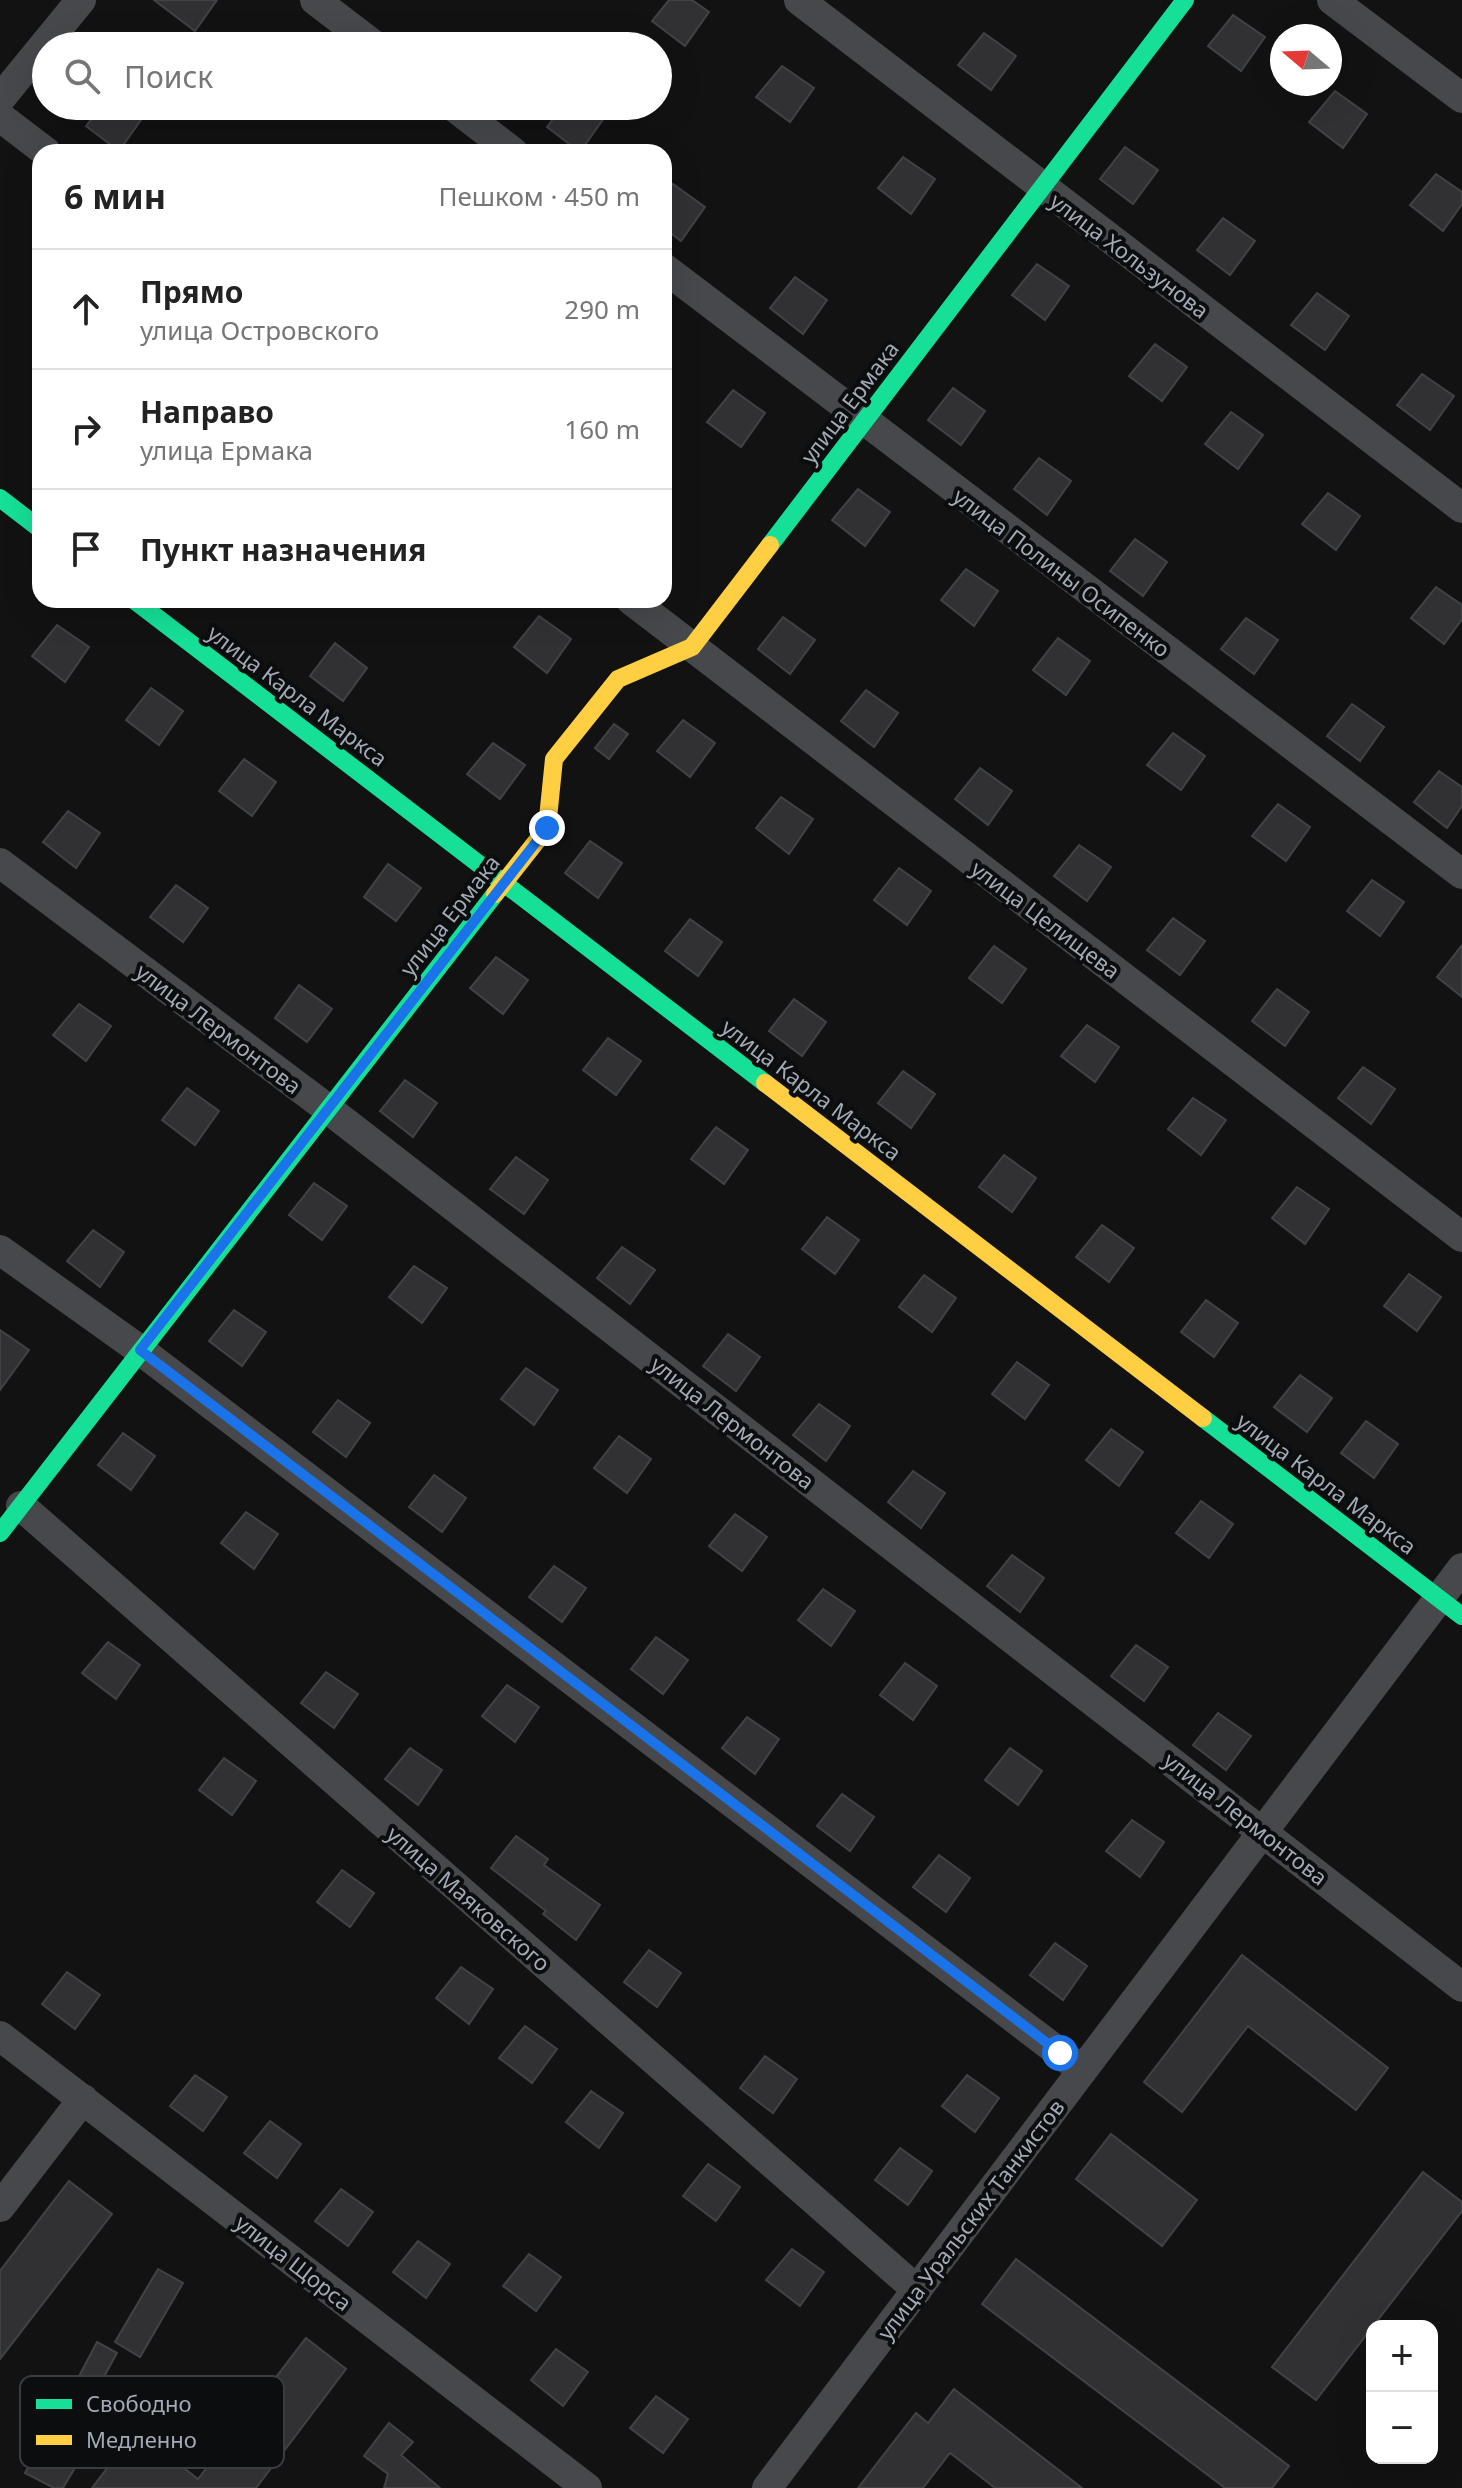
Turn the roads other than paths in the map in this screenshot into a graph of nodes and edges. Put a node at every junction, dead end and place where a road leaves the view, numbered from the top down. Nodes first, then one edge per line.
1 (81, 0) edge
2 (315, 0) edge
3 (799, 0) edge
4 (1185, 0) edge
5 (1332, 0) edge
6 (55, 32) edge
7 (357, 32) edge
8 (32, 60) edge
9 (1462, 98) edge
10 (0, 99) edge
11 (0, 117) edge
12 (471, 120) edge
13 (35, 144) edge
14 (503, 144) edge
15 (1043, 188) junction
16 (672, 274) edge
17 (864, 422) junction
18 (0, 498) edge
19 (1462, 508) edge
20 (32, 523) edge
21 (144, 608) edge
22 (641, 608) edge
23 (692, 647) junction
24 (0, 863) edge
25 (1462, 874) edge
26 (505, 884) junction
27 (328, 1109) junction
28 (1462, 1237) edge
29 (0, 1250) edge
30 (140, 1350) junction
31 (21, 1506) junction
32 (0, 1533) edge
33 (1462, 1568) edge
34 (1450, 1607) edge
35 (1263, 1831) junction
36 (1462, 1987) edge
37 (0, 2036) edge
38 (1082, 2070) junction
39 (83, 2099) junction
40 (0, 2207) edge
41 (917, 2290) junction
42 (587, 2488) edge
43 (767, 2488) edge

1 - 6 street
2 - 7 street
3 - 15 street, улица Хользунова
4 - 15 street, улица Ермака
5 - 9 street
8 - 10 street
11 - 13 street
12 - 14 street
15 - 17 street, улица Ермака
15 - 19 street, улица Хользунова
16 - 17 street, улица Полины Осипенко
17 - 23 street, улица Ермака
17 - 25 street, улица Полины Осипенко
18 - 20 street
21 - 26 street, улица Карла Маркса
22 - 23 street, улица Целищева
23 - 26 street, улица Ермака
23 - 28 street, улица Целищева
24 - 27 street, улица Лермонтова
26 - 27 street, улица Ермака
26 - 34 street, улица Карла Маркса
27 - 30 street, улица Ермака
27 - 35 street, улица Лермонтова
29 - 30 street
30 - 31 street, улица Ермака
30 - 38 street
31 - 32 street, улица Ермака
31 - 41 street, улица Маяковского
33 - 34 street, улица Уральских Танкистов
34 - 35 street, улица Уральских Танкистов
35 - 36 street, улица Лермонтова
35 - 38 street, улица Уральских Танкистов
37 - 39 street, улица Щорса
38 - 41 street, улица Уральских Танкистов
39 - 40 street
39 - 42 street, улица Щорса
41 - 43 street, улица Уральских Танкистов

